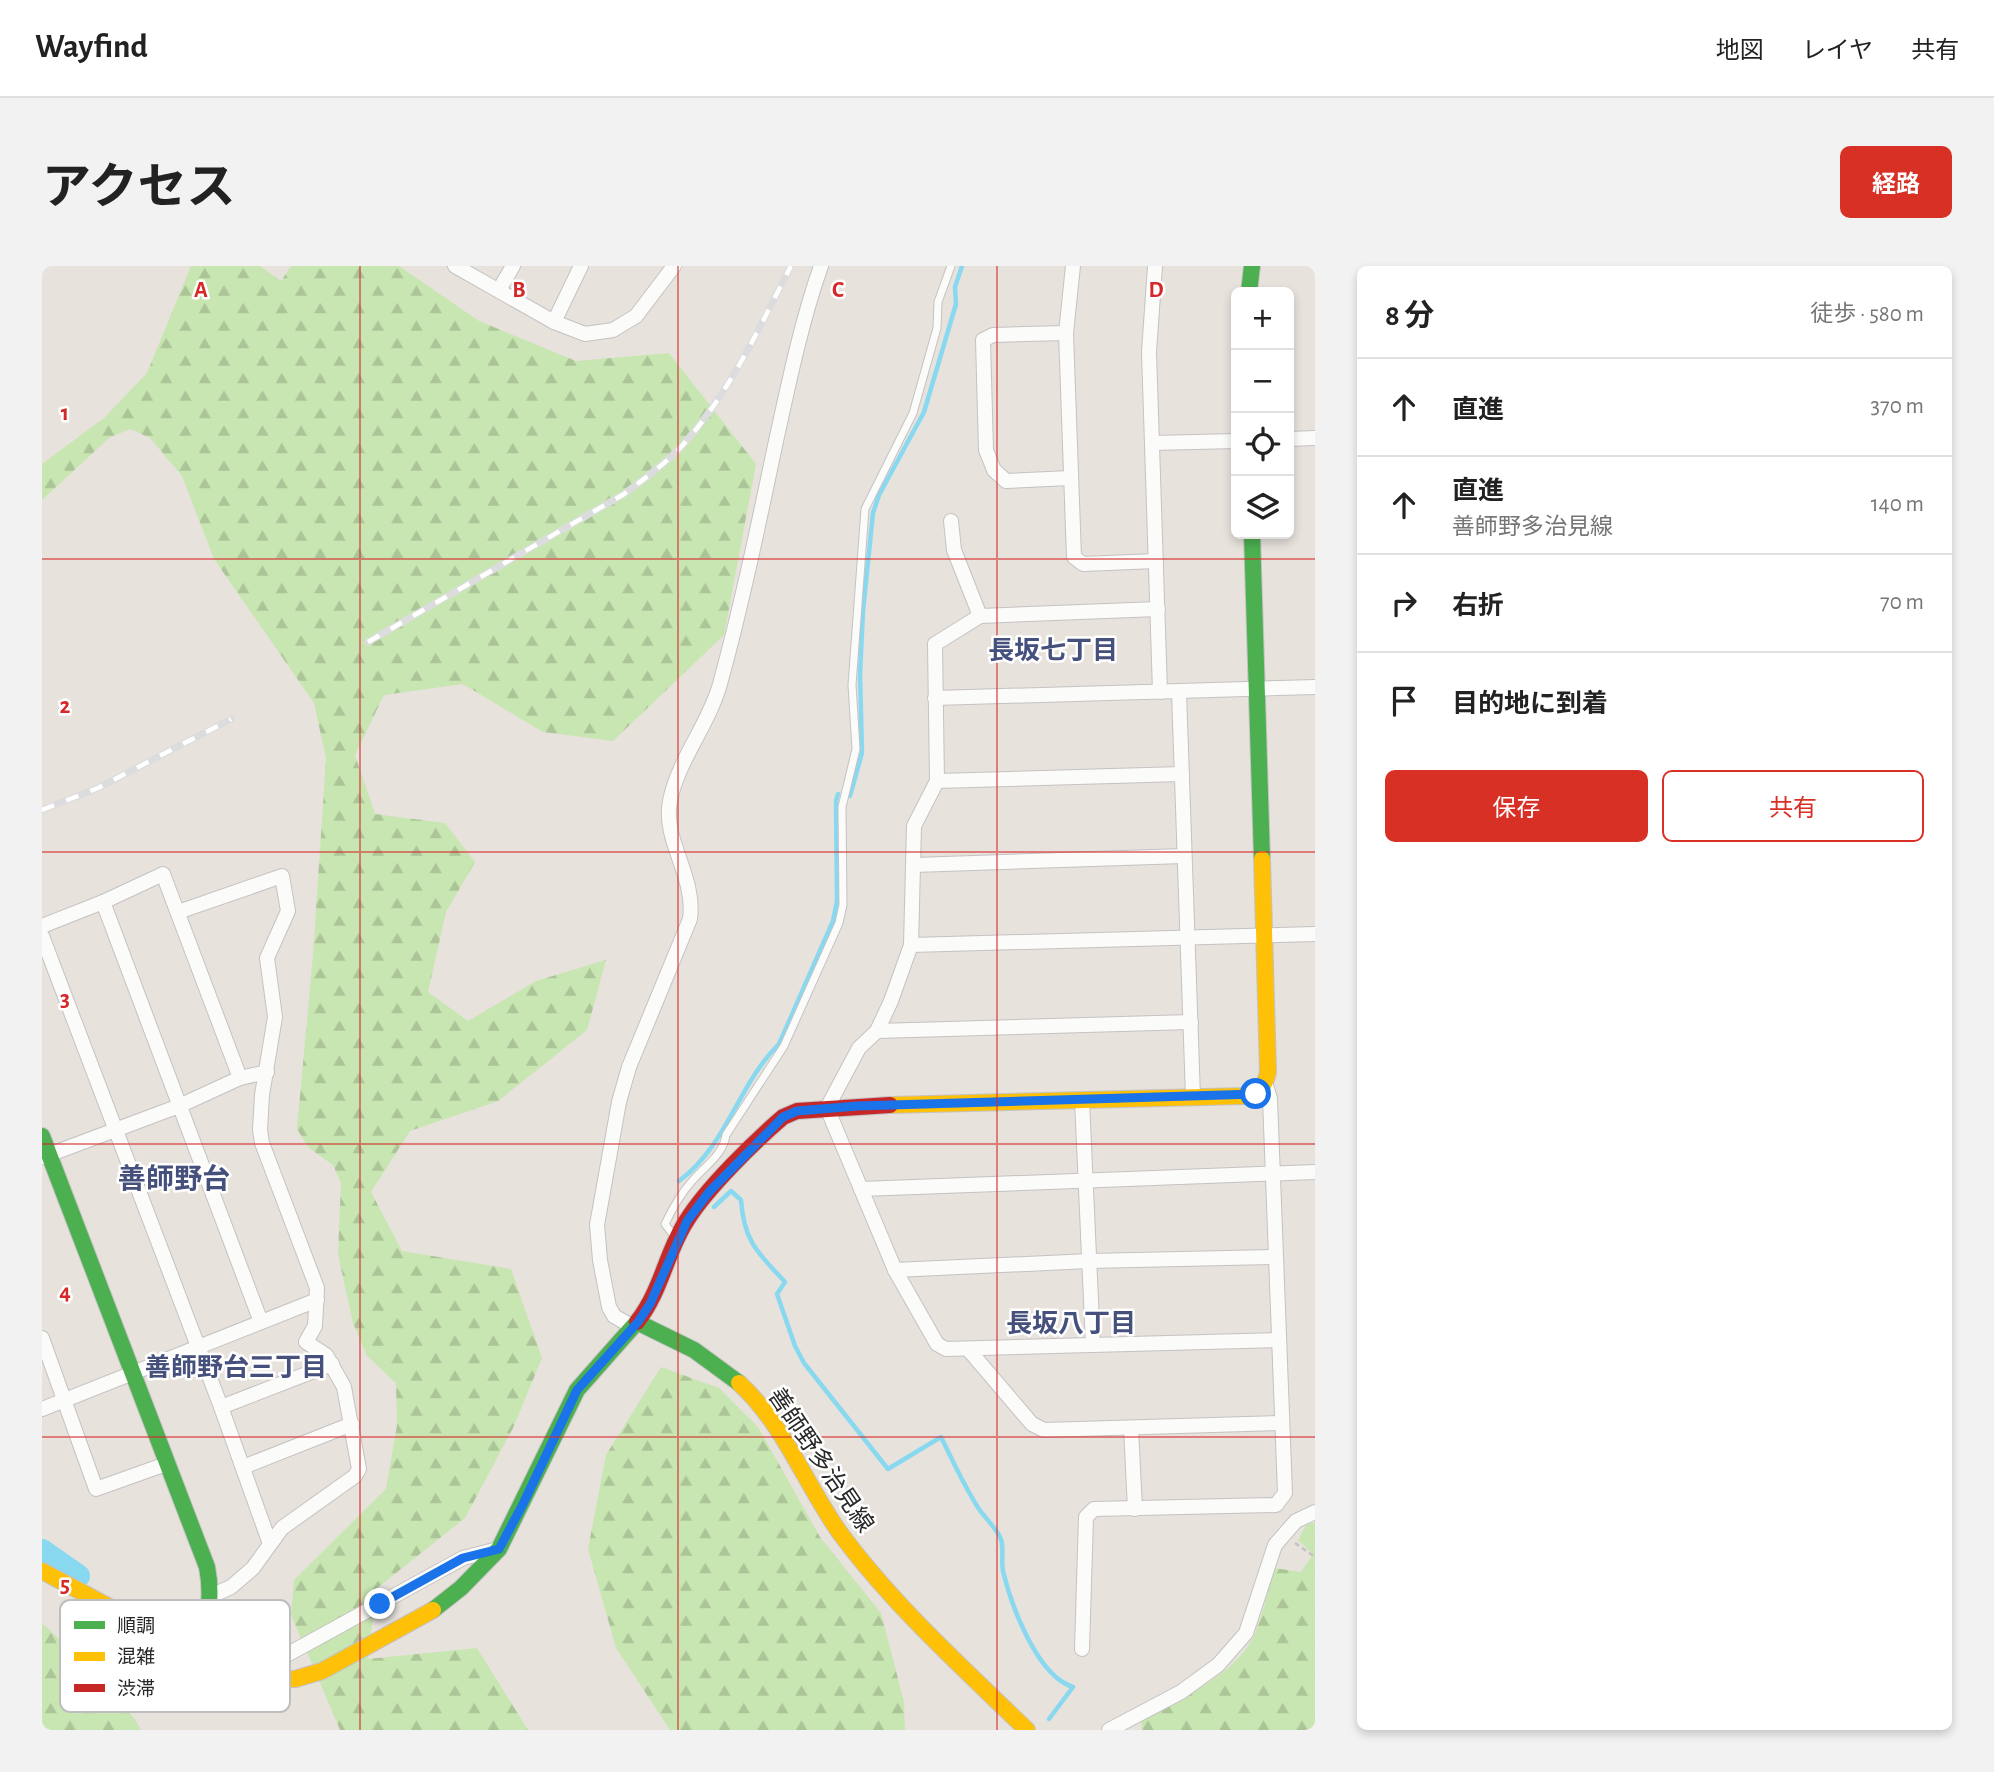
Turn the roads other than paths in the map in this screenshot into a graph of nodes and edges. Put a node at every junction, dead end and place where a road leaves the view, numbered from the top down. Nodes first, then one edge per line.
1 (454, 266) edge
2 (513, 266) edge
3 (580, 266) edge
4 (674, 266) edge
5 (821, 266) edge
6 (951, 266) edge
7 (1073, 266) edge
8 (1156, 266) edge
9 (1252, 266) edge
10 (1250, 287) edge
11 (499, 290) junction
12 (554, 321) junction
13 (1066, 333) junction
14 (1315, 438) edge
15 (1294, 439) edge
16 (1231, 441) edge
17 (1153, 443) junction
18 (1070, 478) junction
19 (951, 521) dead end
20 (1252, 539) edge
21 (1156, 561) junction
22 (1158, 610) junction
23 (980, 616) junction
24 (1315, 687) edge
25 (1257, 690) junction
26 (1160, 692) junction
27 (1179, 692) junction
28 (935, 698) junction
29 (1182, 774) junction
30 (937, 781) junction
31 (1184, 856) junction
32 (914, 865) junction
33 (103, 902) junction
34 (178, 912) junction
35 (42, 926) edge
36 (1315, 934) edge
37 (1264, 935) junction
38 (42, 936) edge
39 (1188, 939) junction
40 (911, 944) junction
41 (1191, 1022) junction
42 (877, 1031) junction
43 (267, 1072) junction
44 (240, 1078) junction
45 (1266, 1085) junction
46 (1193, 1097) junction
47 (1082, 1100) junction
48 (179, 1106) junction
49 (827, 1108) junction
50 (116, 1129) junction
51 (42, 1136) edge
52 (46, 1156) edge
53 (1272, 1172) junction
54 (1315, 1172) edge
55 (1086, 1180) junction
56 (861, 1189) junction
57 (677, 1239) junction
58 (1276, 1257) junction
59 (1089, 1261) junction
60 (895, 1270) junction
61 (317, 1300) junction
62 (261, 1322) junction
63 (635, 1325) junction
64 (42, 1338) edge
65 (1279, 1340) junction
66 (1093, 1345) junction
67 (199, 1347) junction
68 (968, 1349) junction
69 (332, 1364) junction
70 (134, 1373) junction
71 (65, 1400) junction
72 (221, 1407) junction
73 (42, 1409) edge
74 (1281, 1423) junction
75 (352, 1424) junction
76 (1130, 1429) junction
77 (166, 1464) junction
78 (243, 1467) junction
79 (1282, 1500) junction
80 (1135, 1509) junction
81 (1315, 1512) edge
82 (1296, 1521) junction
83 (270, 1544) junction
84 (499, 1549) junction
85 (42, 1571) edge
86 (211, 1596) junction
87 (96, 1600) edge
88 (211, 1600) edge
89 (1082, 1649) dead end
90 (290, 1653) edge
91 (290, 1679) edge
92 (1026, 1730) edge
93 (1110, 1730) edge

1 - 11 street
2 - 11 street
3 - 12 street
4 - 12 street
5 - 63 street
6 - 57 lane
7 - 13 street
8 - 17 street
9 - 10 street
11 - 12 street
13 - 18 street
13 - 18 street
14 - 15 street
16 - 17 street
17 - 21 street
18 - 21 street
19 - 23 street
20 - 25 street
21 - 22 street
22 - 23 street
22 - 26 street
23 - 28 street
24 - 25 street
25 - 27 street
25 - 37 street
26 - 27 street
26 - 28 street
27 - 29 street
28 - 30 street
29 - 30 street
29 - 31 street
30 - 32 street
31 - 32 street
31 - 39 street
32 - 40 street
33 - 34 street
33 - 35 street
33 - 48 street
34 - 43 street
34 - 44 street
36 - 37 street
37 - 39 street
37 - 45 street
38 - 50 street
39 - 40 street
39 - 41 street
40 - 42 street
41 - 42 street
41 - 46 street
42 - 49 street
43 - 44 street
43 - 61 street
44 - 48 street
45 - 46 street
45 - 53 street
46 - 47 street
47 - 49 street
47 - 55 street
48 - 50 street
48 - 62 street
49 - 56 street
49 - 57 street
50 - 52 street
50 - 67 street
51 - 52 street
52 - 70 street
53 - 54 street
53 - 55 street
53 - 58 street
55 - 56 street
55 - 59 street
56 - 60 street
57 - 63 street
58 - 59 street
58 - 65 street
59 - 60 street
59 - 66 street
60 - 68 street
61 - 62 street
61 - 69 street
62 - 67 street
63 - 84 street
63 - 92 street, 善師野多治見線
64 - 71 street
65 - 66 street
65 - 74 street
66 - 68 street
67 - 70 street
67 - 72 street
68 - 76 street
69 - 72 street
69 - 75 street
70 - 71 street
70 - 77 street
71 - 73 street
71 - 77 street
72 - 78 street
74 - 76 street
74 - 79 street
75 - 78 street
75 - 83 street
76 - 80 street
77 - 86 street
78 - 83 street
79 - 80 street
79 - 82 street
80 - 89 street
81 - 82 street
82 - 93 street
83 - 86 street
84 - 90 street
84 - 91 street
85 - 87 street
86 - 88 street

